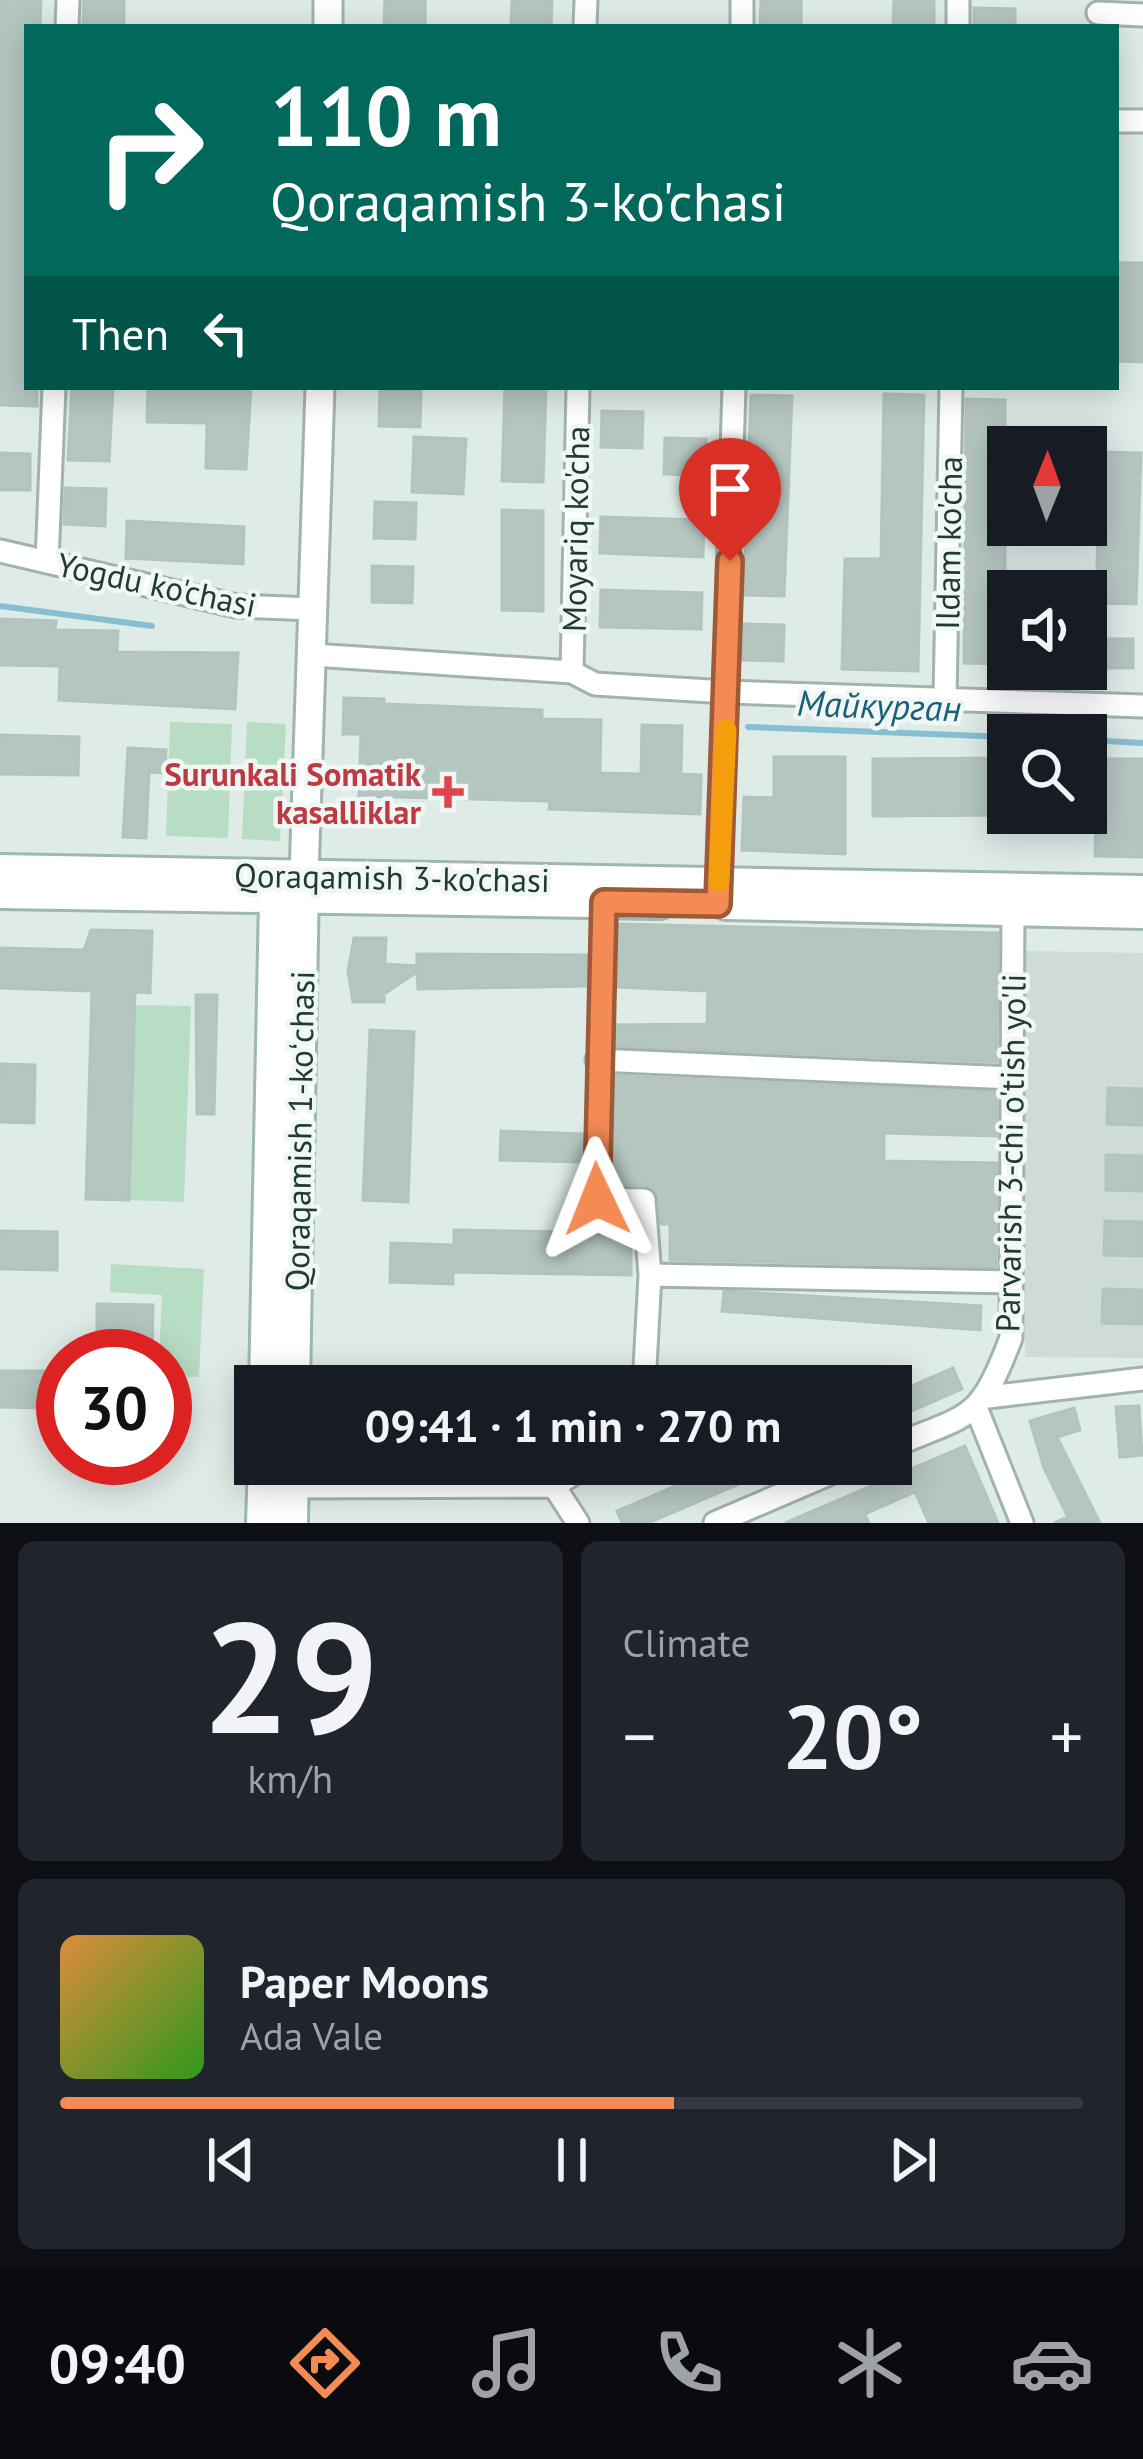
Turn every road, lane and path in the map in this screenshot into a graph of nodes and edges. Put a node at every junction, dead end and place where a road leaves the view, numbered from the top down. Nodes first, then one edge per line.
1 (1098, 13) edge
2 (1143, 15) edge
3 (54, 390) edge
4 (320, 390) edge
5 (578, 390) edge
6 (734, 390) edge
7 (951, 390) edge
8 (0, 551) edge
9 (47, 562) junction
10 (315, 609) junction
11 (313, 655) junction
12 (572, 672) junction
13 (726, 698) junction
14 (945, 698) junction
15 (1143, 706) edge
16 (0, 870) edge
17 (294, 891) junction
18 (1143, 891) edge
19 (0, 892) edge
20 (718, 894) junction
21 (1013, 899) junction
22 (604, 902) junction
23 (1143, 913) edge
24 (597, 1060) junction
25 (1013, 1078) junction
26 (650, 1275) junction
27 (1011, 1282) junction
28 (267, 1365) edge
29 (294, 1365) edge
30 (645, 1365) edge
31 (1143, 1379) edge
32 (983, 1403) junction
33 (912, 1437) edge
34 (263, 1485) edge
35 (292, 1485) edge
36 (528, 1485) edge
37 (803, 1485) edge
38 (554, 1486) joint
39 (262, 1523) edge
40 (292, 1523) edge
41 (578, 1523) edge
42 (715, 1523) edge
43 (1022, 1523) edge

1 - 2 street
3 - 9 street
4 - 10 street
5 - 12 street, Moyariq ko'cha
6 - 13 street
7 - 14 street, Ildam ko'cha
8 - 9 street, Yogdu ko'chasi
9 - 10 street, Yogdu ko'chasi
10 - 11 street
11 - 12 street
11 - 17 street
12 - 13 street
13 - 14 street
13 - 20 street
14 - 15 street
16 - 17 main road, Qoraqamish 3-ko'chasi
17 - 19 main road, Qoraqamish 3-ko'chasi
17 - 20 main road, Qoraqamish 3-ko'chasi
17 - 22 main road, Qoraqamish 3-ko'chasi
17 - 28 main road, Qoraqamish 1-koʻchasi
17 - 29 main road, Qoraqamish 1-koʻchasi
18 - 21 main road, Qoraqamish 3-ko'chasi
20 - 21 main road, Qoraqamish 3-ko'chasi
20 - 22 main road, Qoraqamish 3-ko'chasi
21 - 23 main road, Qoraqamish 3-ko'chasi
21 - 25 street, Parvarish 3-chi o'tish yo'li
22 - 24 street
24 - 25 street
24 - 26 street
25 - 27 street, Parvarish 3-chi o'tish yo'li
26 - 27 street
26 - 30 street
27 - 32 street, Parvarish 3-chi o'tish yo'li
31 - 32 street
32 - 33 street
32 - 43 street
34 - 39 main road
35 - 40 main road
36 - 38 street
37 - 42 street
38 - 41 street

